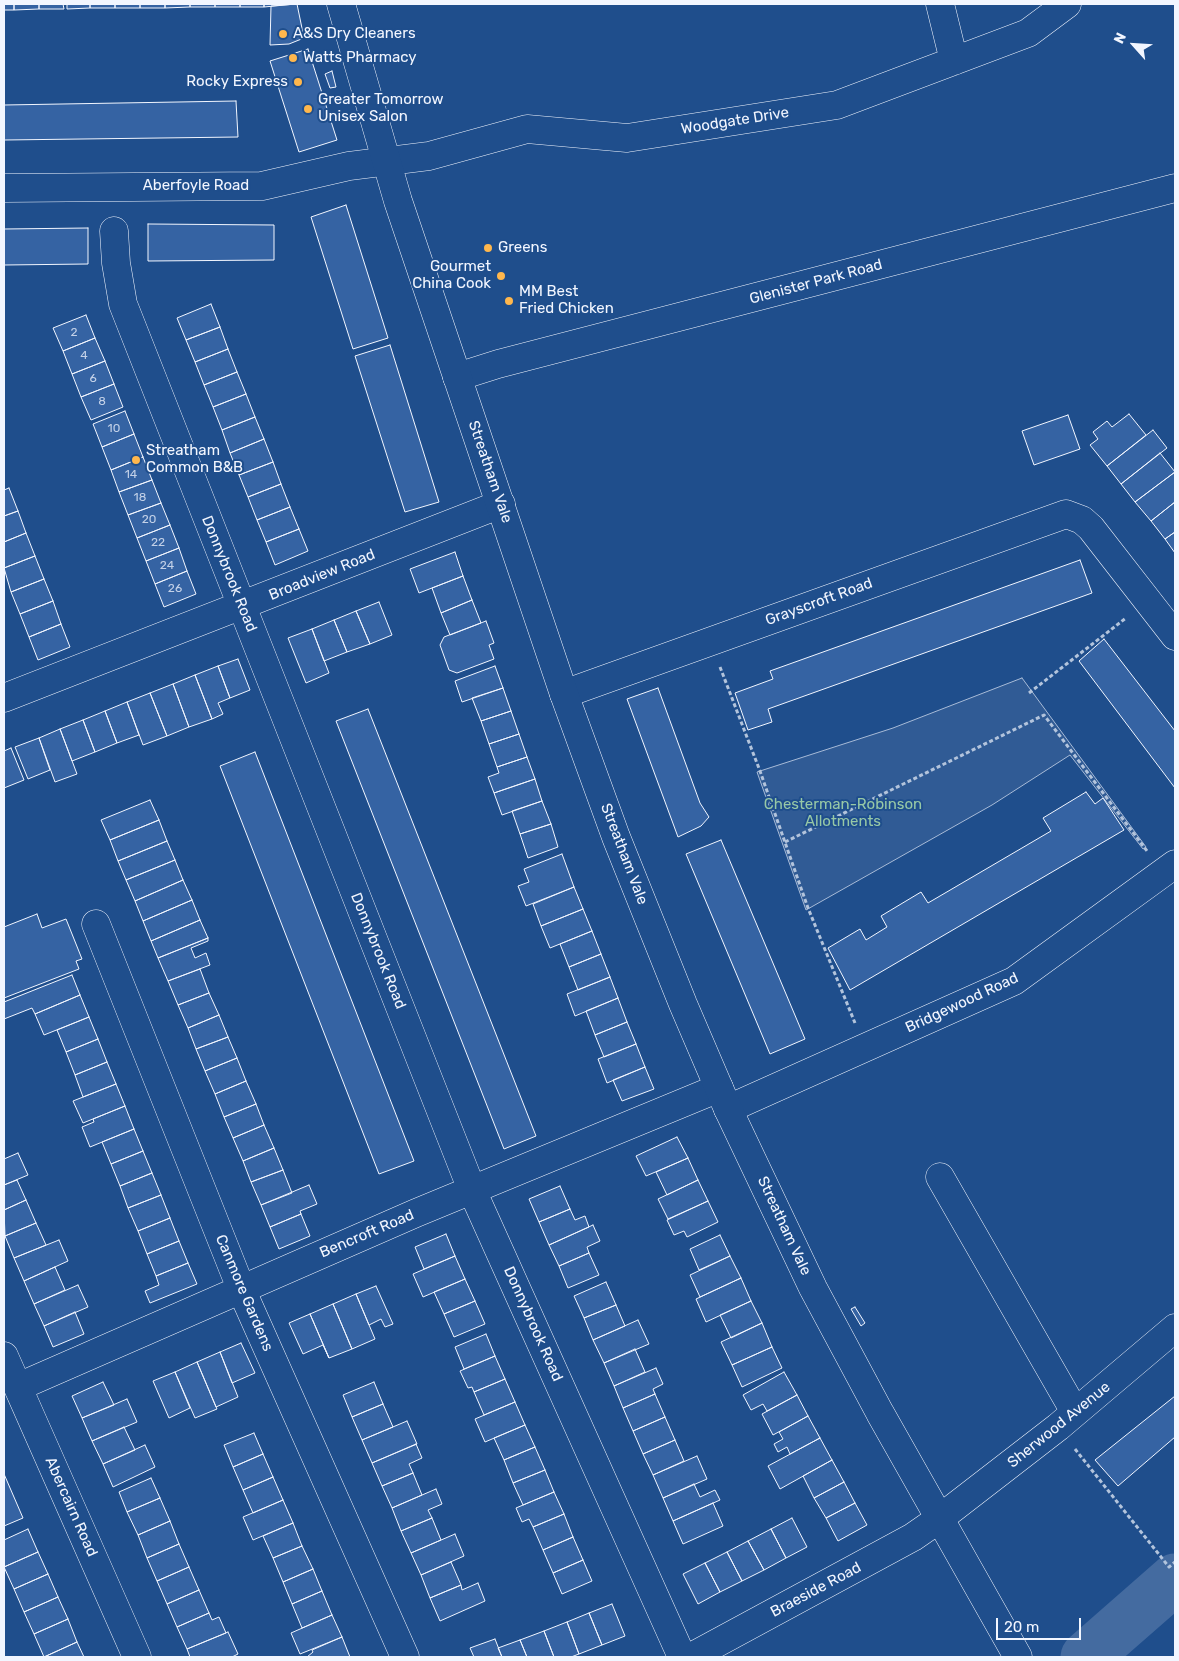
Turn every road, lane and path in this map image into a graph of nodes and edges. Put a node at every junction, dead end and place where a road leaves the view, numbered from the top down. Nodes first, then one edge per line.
1 (341, 4) edge
2 (940, 4) edge
3 (1067, 4) edge
4 (954, 61) junction
5 (385, 160) junction
6 (4, 188) edge
7 (1175, 188) edge
8 (114, 230) dead end
9 (457, 377) junction
10 (501, 504) junction
11 (242, 606) junction
12 (1130, 615) dead end
13 (1175, 636) edge
14 (719, 664) dead end
15 (1029, 693) dead end
16 (564, 694) junction
17 (4, 697) edge
18 (784, 842) junction
19 (1147, 852) dead end
20 (1175, 864) edge
21 (96, 924) dead end
22 (856, 1026) dead end
23 (724, 1098) junction
24 (940, 1177) dead end
25 (472, 1190) junction
26 (242, 1291) junction
27 (1175, 1328) edge
28 (4, 1356) edge
29 (18, 1388) junction
30 (1066, 1420) junction
31 (939, 1519) junction
32 (1175, 1562) edge
33 (137, 1657) edge
34 (405, 1657) edge
35 (682, 1657) edge
36 (691, 1657) edge
37 (1018, 1657) edge

1 - 5 street, Streatham Vale
2 - 4 street
3 - 4 street, Woodgate Drive
4 - 5 street, Woodgate Drive
5 - 6 street, Aberfoyle Road
5 - 9 street, Streatham Vale
7 - 9 street, Glenister Park Road
8 - 11 street, Donnybrook Road
9 - 10 street, Streatham Vale
10 - 11 street, Broadview Road
10 - 16 street, Streatham Vale
11 - 17 street, Broadview Road
11 - 25 street, Donnybrook Road
12 - 15 path
13 - 16 street, Grayscroft Road
14 - 18 path
16 - 23 street, Streatham Vale
18 - 19 path
18 - 22 path
20 - 23 street, Bridgewood Road
21 - 26 street, Canmore Gardens
23 - 25 street, Bencroft Road
23 - 31 street, Streatham Vale
24 - 30 street
25 - 26 street, Bencroft Road
25 - 35 street, Donnybrook Road
26 - 29 street, Bencroft Road
26 - 34 street, Canmore Gardens
27 - 30 street, Sherwood Avenue
28 - 29 street, Abercairn Road
29 - 33 street, Abercairn Road
30 - 31 street, Sherwood Avenue
30 - 32 path
31 - 36 street, Braeside Road
31 - 37 street, Streatham Vale

